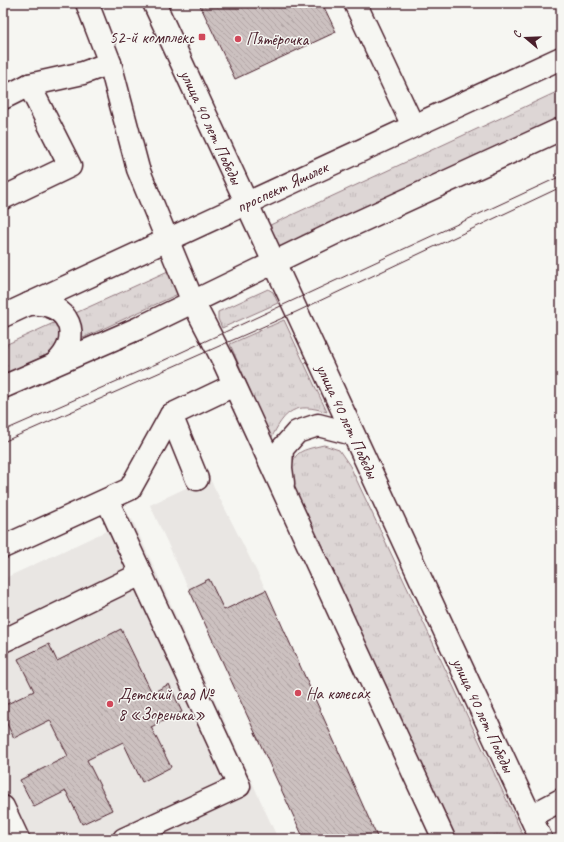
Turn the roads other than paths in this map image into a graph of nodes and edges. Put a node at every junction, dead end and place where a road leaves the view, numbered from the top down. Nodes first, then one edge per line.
1 (88, 3) edge
2 (154, 3) edge
3 (355, 3) edge
4 (561, 58) edge
5 (110, 63) junction
6 (29, 85) junction
7 (3, 98) edge
8 (413, 126) junction
9 (561, 130) edge
10 (3, 198) edge
11 (246, 204) junction
12 (166, 241) junction
13 (275, 262) junction
14 (193, 302) junction
15 (29, 304) junction
16 (3, 316) edge
17 (55, 364) junction
18 (234, 385) junction
19 (3, 387) edge
20 (171, 415) junction
21 (353, 434) junction
22 (197, 479) dead end
23 (285, 497) junction
24 (107, 500) junction
25 (3, 547) edge
26 (141, 574) junction
27 (3, 641) edge
28 (561, 800) edge
29 (3, 807) edge
30 (531, 816) junction
31 (18, 839) edge
32 (124, 839) edge
33 (444, 839) edge
34 (541, 839) edge

1 - 5 street
2 - 11 street, улица 40 лет Победы
3 - 8 street
4 - 8 street, проспект Яшьлек
5 - 6 street
5 - 12 street
6 - 7 street
6 - 10 street
8 - 11 street, проспект Яшьлек
9 - 13 street
11 - 12 street, проспект Яшьлек
11 - 13 street, улица 40 лет Победы
12 - 14 street
12 - 15 street, проспект Яшьлек
13 - 14 street
13 - 21 street, улица 40 лет Победы
14 - 17 street
14 - 18 street
15 - 16 street, проспект Яшьлек
15 - 17 street
17 - 19 street
18 - 20 street
18 - 23 street
20 - 22 street
20 - 24 street
21 - 23 street
21 - 30 street, улица 40 лет Победы
23 - 33 street
24 - 25 street
24 - 26 street
26 - 27 street
26 - 32 street
28 - 30 street
29 - 31 street
30 - 34 street, улица 40 лет Победы

